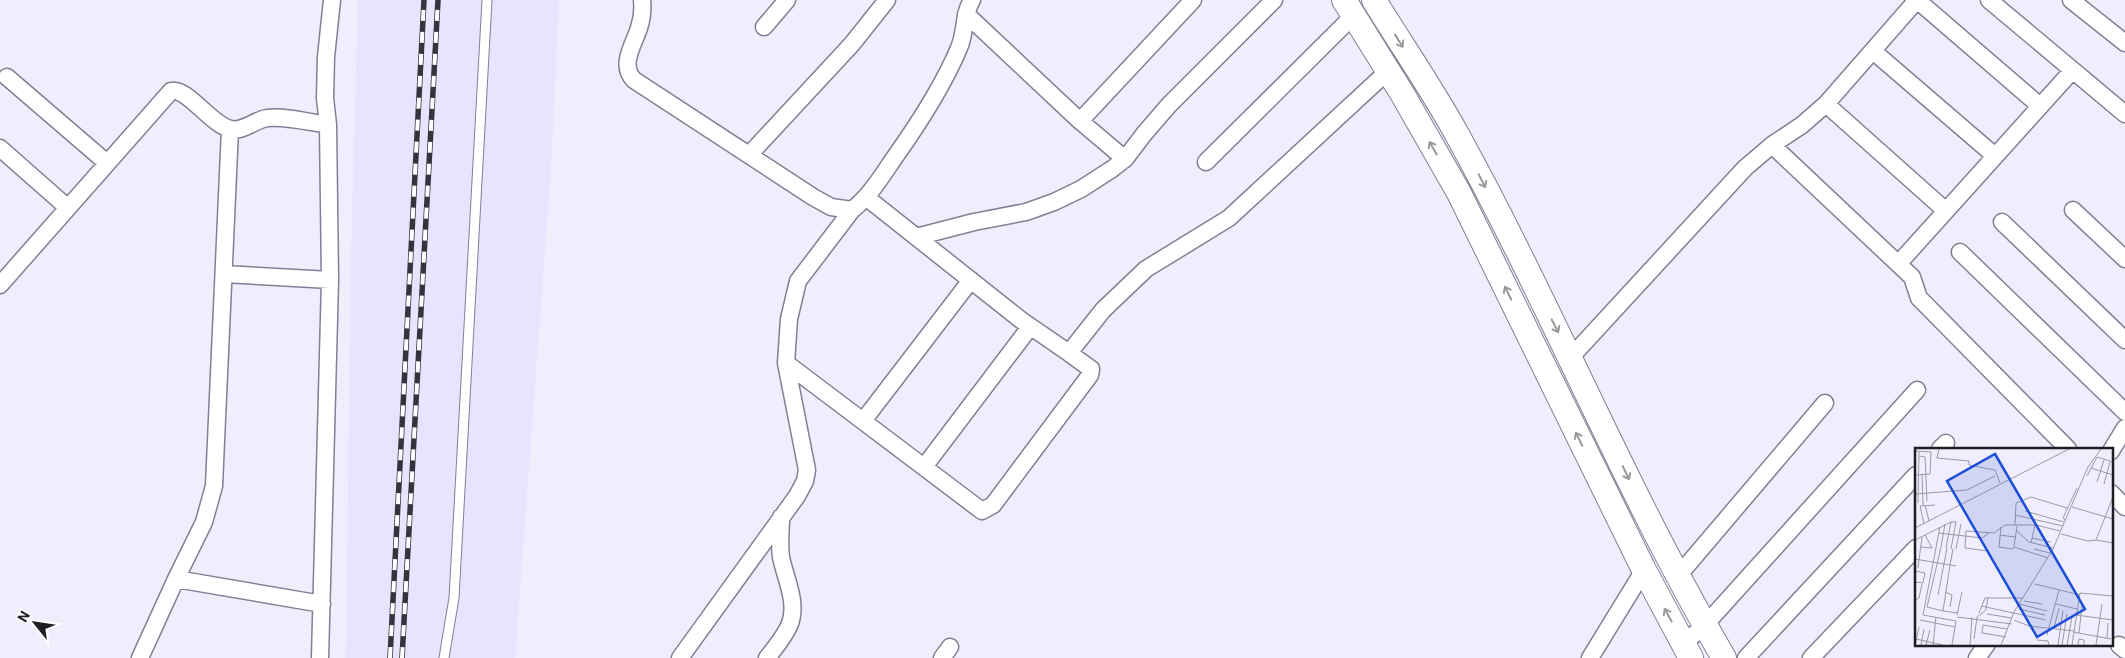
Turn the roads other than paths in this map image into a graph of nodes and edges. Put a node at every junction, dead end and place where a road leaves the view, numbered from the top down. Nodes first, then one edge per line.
1 (332, 0) edge
2 (487, 0) edge
3 (642, 0) edge
4 (787, 0) edge
5 (887, 0) edge
6 (1193, 0) edge
7 (1274, 0) edge
8 (1374, 0) edge
9 (1917, 0) edge
10 (1989, 0) edge
11 (2070, 0) edge
12 (969, 7) edge
13 (1349, 8) edge
14 (764, 27) dead end
15 (2125, 43) edge
16 (1872, 51) junction
17 (1388, 71) junction
18 (2072, 71) junction
19 (7, 77) dead end
20 (1826, 104) junction
21 (2040, 106) junction
22 (2125, 114) edge
23 (1080, 122) junction
24 (328, 125) junction
25 (230, 129) junction
26 (1772, 145) junction
27 (0, 148) edge
28 (749, 155) junction
29 (1995, 156) junction
30 (1125, 159) junction
31 (1206, 162) dead end
32 (107, 163) junction
33 (867, 198) junction
34 (68, 208) junction
35 (852, 210) junction
36 (2073, 210) dead end
37 (1946, 211) junction
38 (2002, 222) dead end
39 (916, 237) junction
40 (1960, 252) dead end
41 (2125, 258) edge
42 (1898, 263) junction
43 (224, 274) junction
44 (330, 280) junction
45 (971, 280) junction
46 (0, 286) edge
47 (1030, 327) junction
48 (2125, 340) edge
49 (1069, 353) junction
50 (1571, 357) junction
51 (786, 363) junction
52 (1917, 390) dead end
53 (1825, 403) dead end
54 (2125, 412) edge
55 (863, 421) junction
56 (2125, 428) edge
57 (2067, 448) edge
58 (2112, 448) edge
59 (924, 467) junction
60 (1915, 476) edge
61 (2112, 494) edge
62 (2125, 507) edge
63 (782, 518) junction
64 (1915, 549) edge
65 (1644, 570) junction
66 (1678, 576) junction
67 (176, 579) junction
68 (322, 604) junction
69 (1705, 625) junction
70 (1986, 646) edge
71 (1687, 650) edge
72 (140, 658) edge
73 (320, 658) edge
74 (444, 658) edge
75 (680, 658) edge
76 (767, 658) edge
77 (1590, 658) edge
78 (1724, 658) edge
79 (1746, 658) edge
80 (1811, 658) edge
81 (1977, 658) edge

1 - 24 street
2 - 74 lane
3 - 28 street
4 - 14 street
5 - 28 street
6 - 23 street
7 - 30 street
8 -> 50 main road
9 - 16 street
9 - 21 street
10 - 18 street
11 - 15 street
12 - 23 street
12 - 33 street
13 - 17 main road
13 - 31 street
16 - 20 street
16 - 29 street
17 - 49 street
65 -> 17 main road
18 - 21 street
18 - 22 street
19 - 32 street
20 - 26 street
20 - 37 street
21 - 29 street
23 - 30 street
24 - 25 street
24 - 44 street
25 - 32 street
25 - 43 street
26 - 42 street
26 - 50 street
27 - 34 street
28 - 35 street
29 - 37 street
30 - 39 street
32 - 34 street
33 - 35 street
33 - 39 street
34 - 46 street
35 - 51 street
36 - 41 street
37 - 42 street
38 - 48 street
39 - 45 street
40 - 54 street
42 - 57 street
43 - 44 street
43 - 67 street
44 - 68 street
45 - 47 street
45 - 55 street
47 - 49 street
47 - 59 street
49 - 59 street
50 -> 66 main road
51 - 55 street
51 - 63 street
52 - 69 street
53 - 66 street
55 - 59 street
56 - 58 street
60 - 79 street
61 - 62 street
63 - 75 street
63 - 76 street
64 - 80 street
71 -> 65 main road
65 - 77 street
66 - 69 main road
67 - 68 street
67 - 72 street
68 - 73 street
69 - 71 street
69 - 78 main road
70 - 81 street

